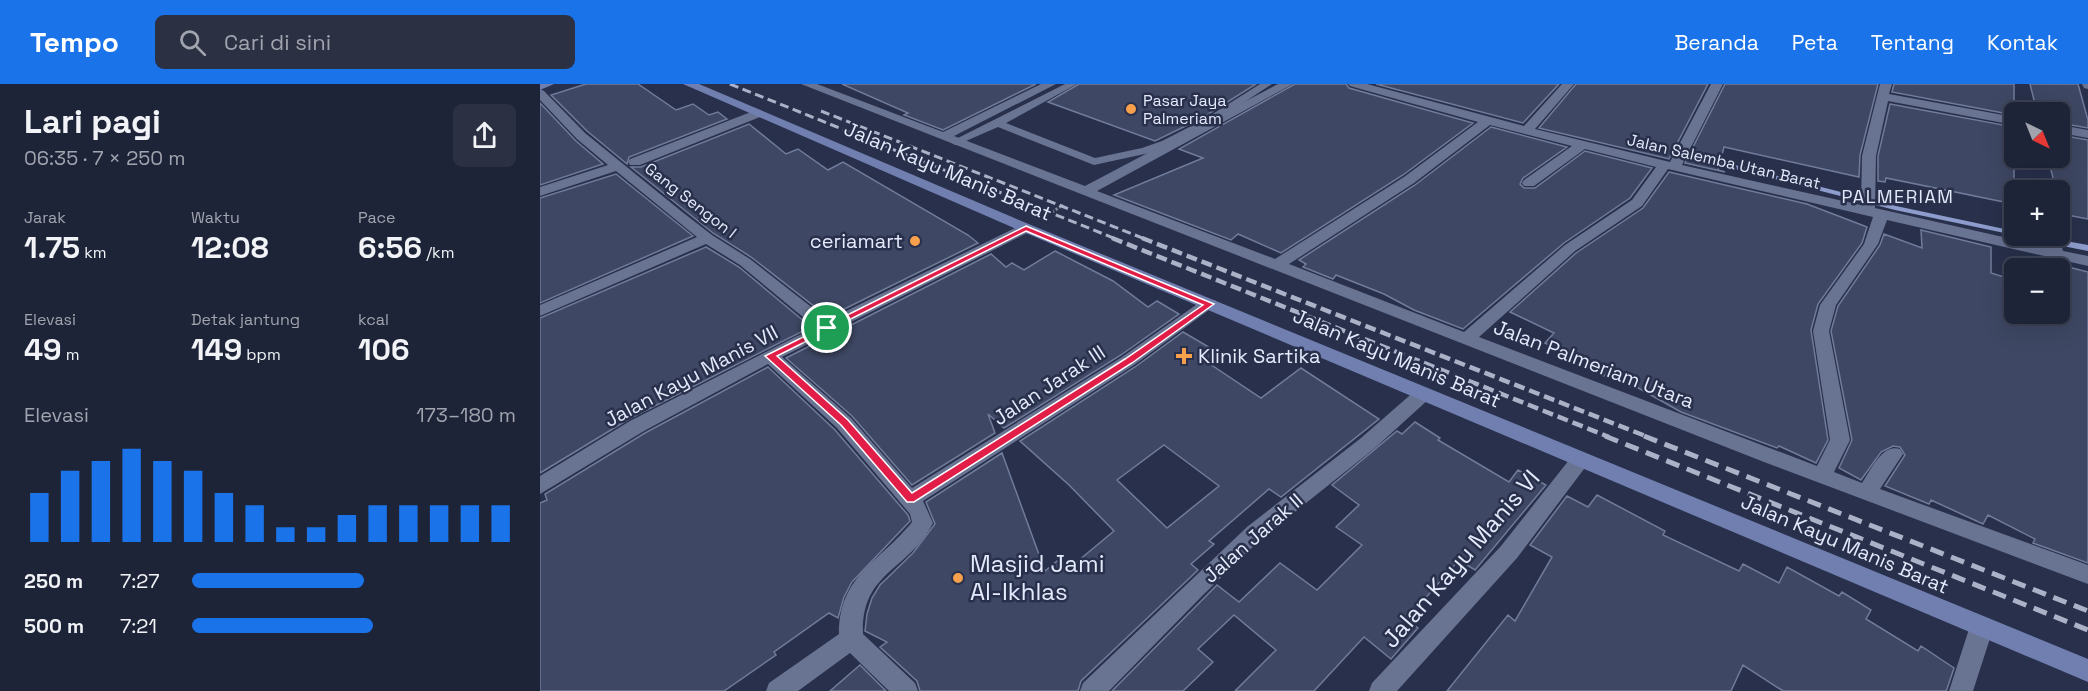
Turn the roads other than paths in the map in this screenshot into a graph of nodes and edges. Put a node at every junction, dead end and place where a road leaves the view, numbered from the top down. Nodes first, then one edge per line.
1 (548, 84) edge
2 (689, 84) edge
3 (1050, 84) edge
4 (1072, 84) edge
5 (1267, 84) edge
6 (1287, 84) edge
7 (1354, 84) edge
8 (1568, 84) edge
9 (1718, 84) edge
10 (814, 85) edge
11 (540, 87) edge
12 (1885, 90) edge
13 (540, 93) edge
14 (756, 114) junction
15 (2004, 119) edge
16 (1487, 121) junction
17 (998, 123) junction
18 (1531, 127) junction
19 (2070, 131) edge
20 (2088, 134) edge
21 (949, 140) junction
22 (1582, 145) junction
23 (1674, 159) junction
24 (635, 162) dead end
25 (1094, 162) junction
26 (619, 166) junction
27 (1117, 176) junction
28 (1529, 183) dead end
29 (540, 192) edge
30 (1085, 192) junction
31 (1872, 207) junction
32 (1026, 228) junction
33 (707, 238) junction
34 (2054, 246) edge
35 (2056, 255) junction
36 (2088, 261) edge
37 (1277, 265) junction
38 (1209, 304) junction
39 (540, 311) edge
40 (827, 328) junction
41 (1467, 339) junction
42 (770, 356) junction
43 (1423, 394) junction
44 (1893, 454) dead end
45 (1580, 460) junction
46 (1823, 475) junction
47 (540, 486) edge
48 (1868, 492) junction
49 (910, 499) junction
50 (2088, 575) edge
51 (1982, 626) junction
52 (851, 639) junction
53 (2088, 671) edge
54 (778, 691) edge
55 (906, 691) edge
56 (1092, 691) edge
57 (1381, 691) edge
58 (1961, 691) edge

1 - 11 street
2 - 14 street, Jalan Kayu Manis Barat
3 - 21 street
4 - 17 lane
5 - 25 lane
6 - 27 street
7 - 16 street, Jalan Salemba Utan Barat
8 - 18 street
9 - 23 street
10 - 21 street, Jalan Palmeriam Utara
12 - 15 street
12 - 31 street
13 - 26 street, Gang Sengon I
14 - 24 street
14 - 32 street, Jalan Kayu Manis Barat
16 - 18 street, Jalan Salemba Utan Barat
16 - 37 street
17 - 21 lane
17 - 25 lane
18 - 22 street, Jalan Salemba Utan Barat
19 - 20 street
21 - 30 street, Jalan Palmeriam Utara
22 - 23 street, Jalan Salemba Utan Barat
22 - 28 street
23 - 31 street, Jalan Salemba Utan Barat
23 - 41 street
25 - 27 lane
26 - 29 street
26 - 33 street, Gang Sengon I
27 - 30 street
30 - 37 street, Jalan Palmeriam Utara
31 - 35 street, Jalan Salemba Utan Barat
31 - 46 street
32 - 38 street, Jalan Kayu Manis Barat
32 - 40 street, Jalan Kayu Manis VII
33 - 39 street
33 - 40 street, Gang Sengon I
34 - 35 street
35 - 36 street, Jalan Salemba Utan Barat
37 - 41 street, Jalan Palmeriam Utara
38 - 43 street, Jalan Kayu Manis Barat
38 - 49 street, Jalan Jarak III
40 - 42 street, Jalan Kayu Manis VII
41 - 46 street, Jalan Palmeriam Utara
42 - 47 street, Jalan Kayu Manis VII
42 - 49 street
43 - 45 street, Jalan Kayu Manis Barat
43 - 56 street, Jalan Jarak II
44 - 48 street
45 - 51 street, Jalan Kayu Manis Barat
45 - 57 street, Jalan Kayu Manis VI
46 - 48 street, Jalan Palmeriam Utara
48 - 50 street, Jalan Palmeriam Utara
49 - 52 street
51 - 53 street, Jalan Kayu Manis Barat
51 - 58 street
52 - 54 street
52 - 55 street

